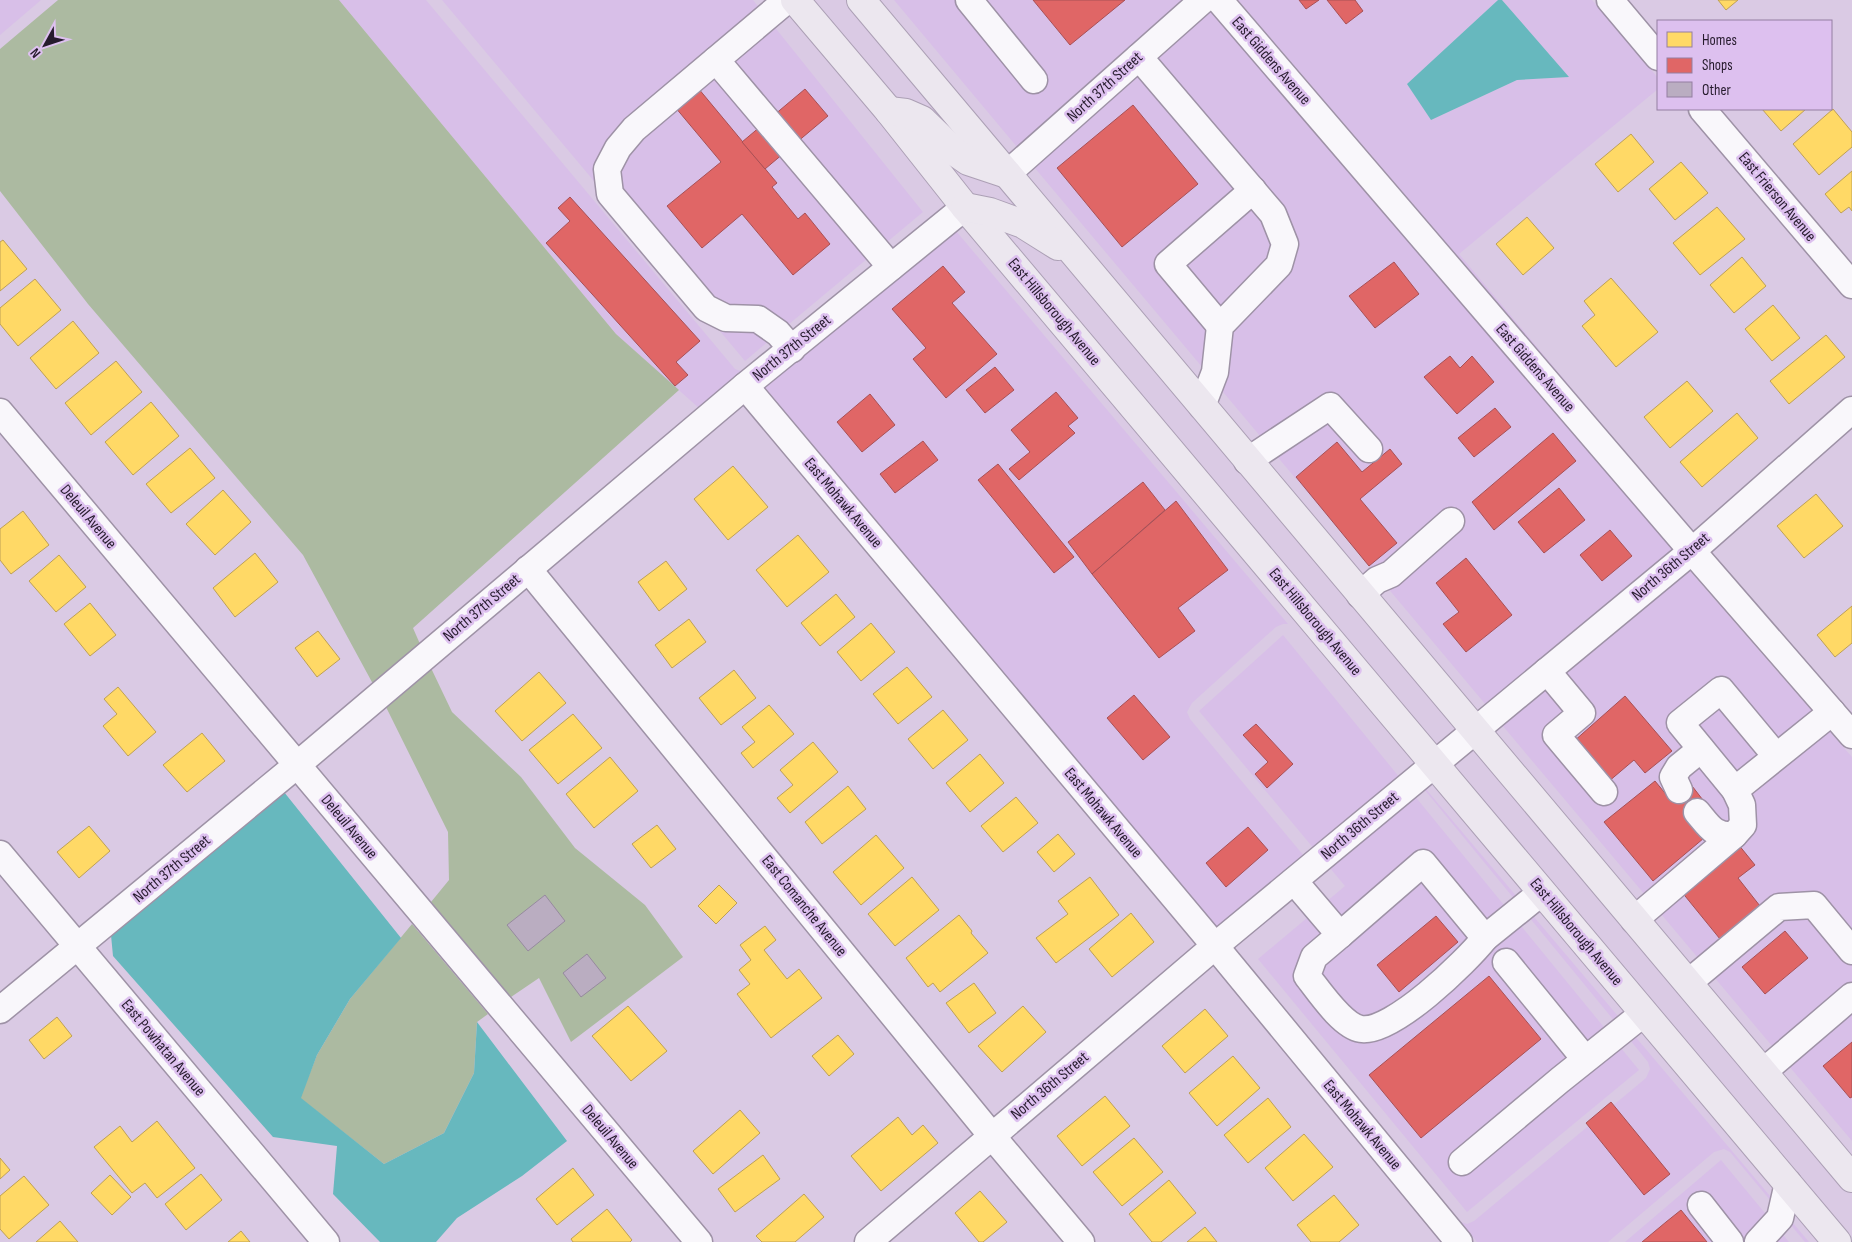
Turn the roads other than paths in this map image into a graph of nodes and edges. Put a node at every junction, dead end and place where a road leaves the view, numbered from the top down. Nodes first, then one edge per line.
1 (787, 0) edge
2 (795, 0) edge
3 (968, 0) edge
4 (1203, 0) edge
5 (1219, 0) edge
6 (1610, 0) edge
7 (869, 3) edge
8 (1657, 56) edge
9 (1139, 57) junction
10 (716, 60) junction
11 (1034, 80) dead end
12 (1703, 110) edge
13 (889, 111) junction
14 (1007, 174) junction
15 (1253, 190) junction
16 (965, 207) junction
17 (1078, 258) junction
18 (891, 268) junction
19 (1852, 285) edge
20 (1220, 326) junction
21 (792, 348) junction
22 (746, 386) junction
23 (1202, 406) junction
24 (1852, 410) edge
25 (0, 412) edge
26 (1369, 449) dead end
27 (1247, 460) junction
28 (1451, 521) dead end
29 (1692, 551) junction
30 (528, 569) junction
31 (1360, 595) junction
32 (1547, 671) junction
33 (1832, 712) junction
34 (1475, 731) junction
35 (1852, 735) edge
36 (1701, 749) junction
37 (1776, 756) junction
38 (1435, 764) junction
39 (296, 765) junction
40 (1679, 790) dead end
41 (1735, 790) junction
42 (1604, 792) dead end
43 (1696, 812) dead end
44 (1734, 836) junction
45 (0, 854) edge
46 (1294, 881) junction
47 (1542, 892) junction
48 (1634, 920) junction
49 (1340, 935) junction
50 (1485, 938) junction
51 (78, 946) junction
52 (1215, 946) junction
53 (1852, 951) edge
54 (1506, 962) dead end
55 (1688, 984) junction
56 (1852, 996) edge
57 (0, 1010) edge
58 (1644, 1013) junction
59 (1585, 1059) junction
60 (1762, 1072) junction
61 (992, 1136) junction
62 (1462, 1162) dead end
63 (1851, 1176) edge
64 (1788, 1183) junction
65 (1701, 1205) dead end
66 (326, 1242) edge
67 (699, 1242) edge
68 (868, 1242) edge
69 (1081, 1242) edge
70 (1459, 1242) edge
71 (1730, 1242) edge
72 (1758, 1242) edge
73 (1837, 1242) edge

1 - 10 street
2 - 13 main road, East Hillsborough Avenue
3 - 11 street
4 - 9 street, North 37th Street
5 - 29 street, East Giddens Avenue
6 - 8 street
7 - 14 main road
9 - 14 street, North 37th Street
9 - 15 street
10 - 18 street
10 - 21 street
12 - 19 street, East Frierson Avenue
13 - 14 main road
13 - 16 main road, East Hillsborough Avenue
14 - 17 main road
15 - 20 street
15 - 20 street
16 - 17 main road
16 - 18 street, North 37th Street
16 - 38 main road, East Hillsborough Avenue
17 - 23 main road
18 - 21 street, North 37th Street
20 - 23 street
21 - 22 street, North 37th Street
22 - 30 street, North 37th Street
22 - 52 street, East Mohawk Avenue
23 - 27 main road
24 - 29 street, North 36th Street
25 - 39 street, Deleuil Avenue
26 - 27 street
27 - 31 main road
28 - 31 street
29 - 32 street, North 36th Street
29 - 33 street, East Giddens Avenue
30 - 39 street, North 37th Street
30 - 61 street, East Comanche Avenue
31 - 34 main road
32 - 34 street, North 36th Street
32 - 42 street
33 - 35 street, East Giddens Avenue
33 - 37 street
34 - 38 street, North 36th Street
34 - 48 main road
36 - 37 street
36 - 40 street
36 - 41 street
37 - 41 street
38 - 46 street, North 36th Street
38 - 47 main road, East Hillsborough Avenue
39 - 51 street, North 37th Street
39 - 67 street, Deleuil Avenue
41 - 44 street
43 - 44 street
44 - 48 street
45 - 51 street, East Powhatan Avenue
46 - 49 street
46 - 52 street, North 36th Street
47 - 50 street
47 - 58 main road, East Hillsborough Avenue
48 - 55 main road
49 - 50 street
49 - 50 street
51 - 57 street, North 37th Street
51 - 66 street, East Powhatan Avenue
52 - 61 street, North 36th Street
52 - 70 street, East Mohawk Avenue
53 - 55 street
54 - 59 street
55 - 60 main road
56 - 60 street
58 - 59 street
58 - 64 main road, East Hillsborough Avenue
59 - 62 street
60 - 63 main road
61 - 68 street, North 36th Street
61 - 69 street, East Comanche Avenue
64 - 72 street
64 - 73 main road, East Hillsborough Avenue
65 - 71 street

